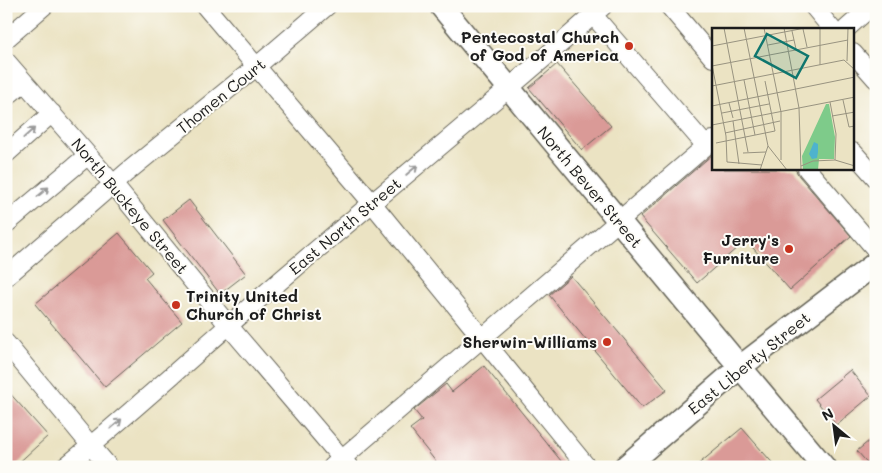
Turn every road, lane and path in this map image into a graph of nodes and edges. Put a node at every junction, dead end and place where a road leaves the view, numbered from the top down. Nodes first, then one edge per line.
1 (44, 6) edge
2 (205, 6) edge
3 (327, 6) edge
4 (441, 6) edge
5 (669, 6) edge
6 (813, 6) edge
7 (872, 6) edge
8 (598, 10) edge
9 (831, 28) edge
10 (847, 28) edge
11 (6, 39) edge
12 (854, 54) edge
13 (712, 57) edge
14 (6, 61) edge
15 (256, 66) junction
16 (876, 79) edge
17 (24, 82) junction
18 (509, 89) junction
19 (6, 98) edge
20 (52, 113) junction
21 (710, 143) edge
22 (854, 153) edge
23 (6, 154) edge
24 (88, 155) junction
25 (808, 170) edge
26 (876, 178) edge
27 (114, 184) junction
28 (372, 203) junction
29 (619, 221) junction
30 (6, 224) edge
31 (876, 250) edge
32 (876, 263) edge
33 (6, 277) edge
34 (228, 325) junction
35 (482, 339) junction
36 (6, 343) edge
37 (740, 367) junction
38 (91, 446) junction
39 (341, 464) edge
40 (819, 464) edge
41 (65, 467) edge
42 (109, 467) edge
43 (587, 467) edge
44 (624, 467) edge

1 - 11 street
2 - 15 street
3 - 15 street, Thomen Court
4 - 18 main road, North Bever Street
5 - 13 street
6 - 9 street
7 - 10 street
8 - 18 street, East North Street
8 - 21 street
12 - 16 street
14 - 17 street, North Buckeye Street
15 - 27 street, Thomen Court
15 - 28 street
17 - 19 street
17 - 20 street, North Buckeye Street
28 -> 18 street, East North Street
18 - 29 main road, North Bever Street
23 -> 20 street
20 - 24 street, North Buckeye Street
21 - 29 street
22 - 26 street
24 - 27 street, North Buckeye Street
30 -> 24 street
25 - 31 street
27 - 33 street, Thomen Court
27 - 34 street, North Buckeye Street
28 - 34 street, East North Street
28 - 35 street
29 - 35 street
29 - 37 main road, North Bever Street
32 - 37 main road, East Liberty Street
38 -> 34 street, East North Street
34 - 39 street, North Buckeye Street
35 - 39 street
35 - 43 street
36 - 38 street
37 - 40 main road, North Bever Street
37 - 44 main road, East Liberty Street
38 - 41 street, East North Street
38 - 42 street

